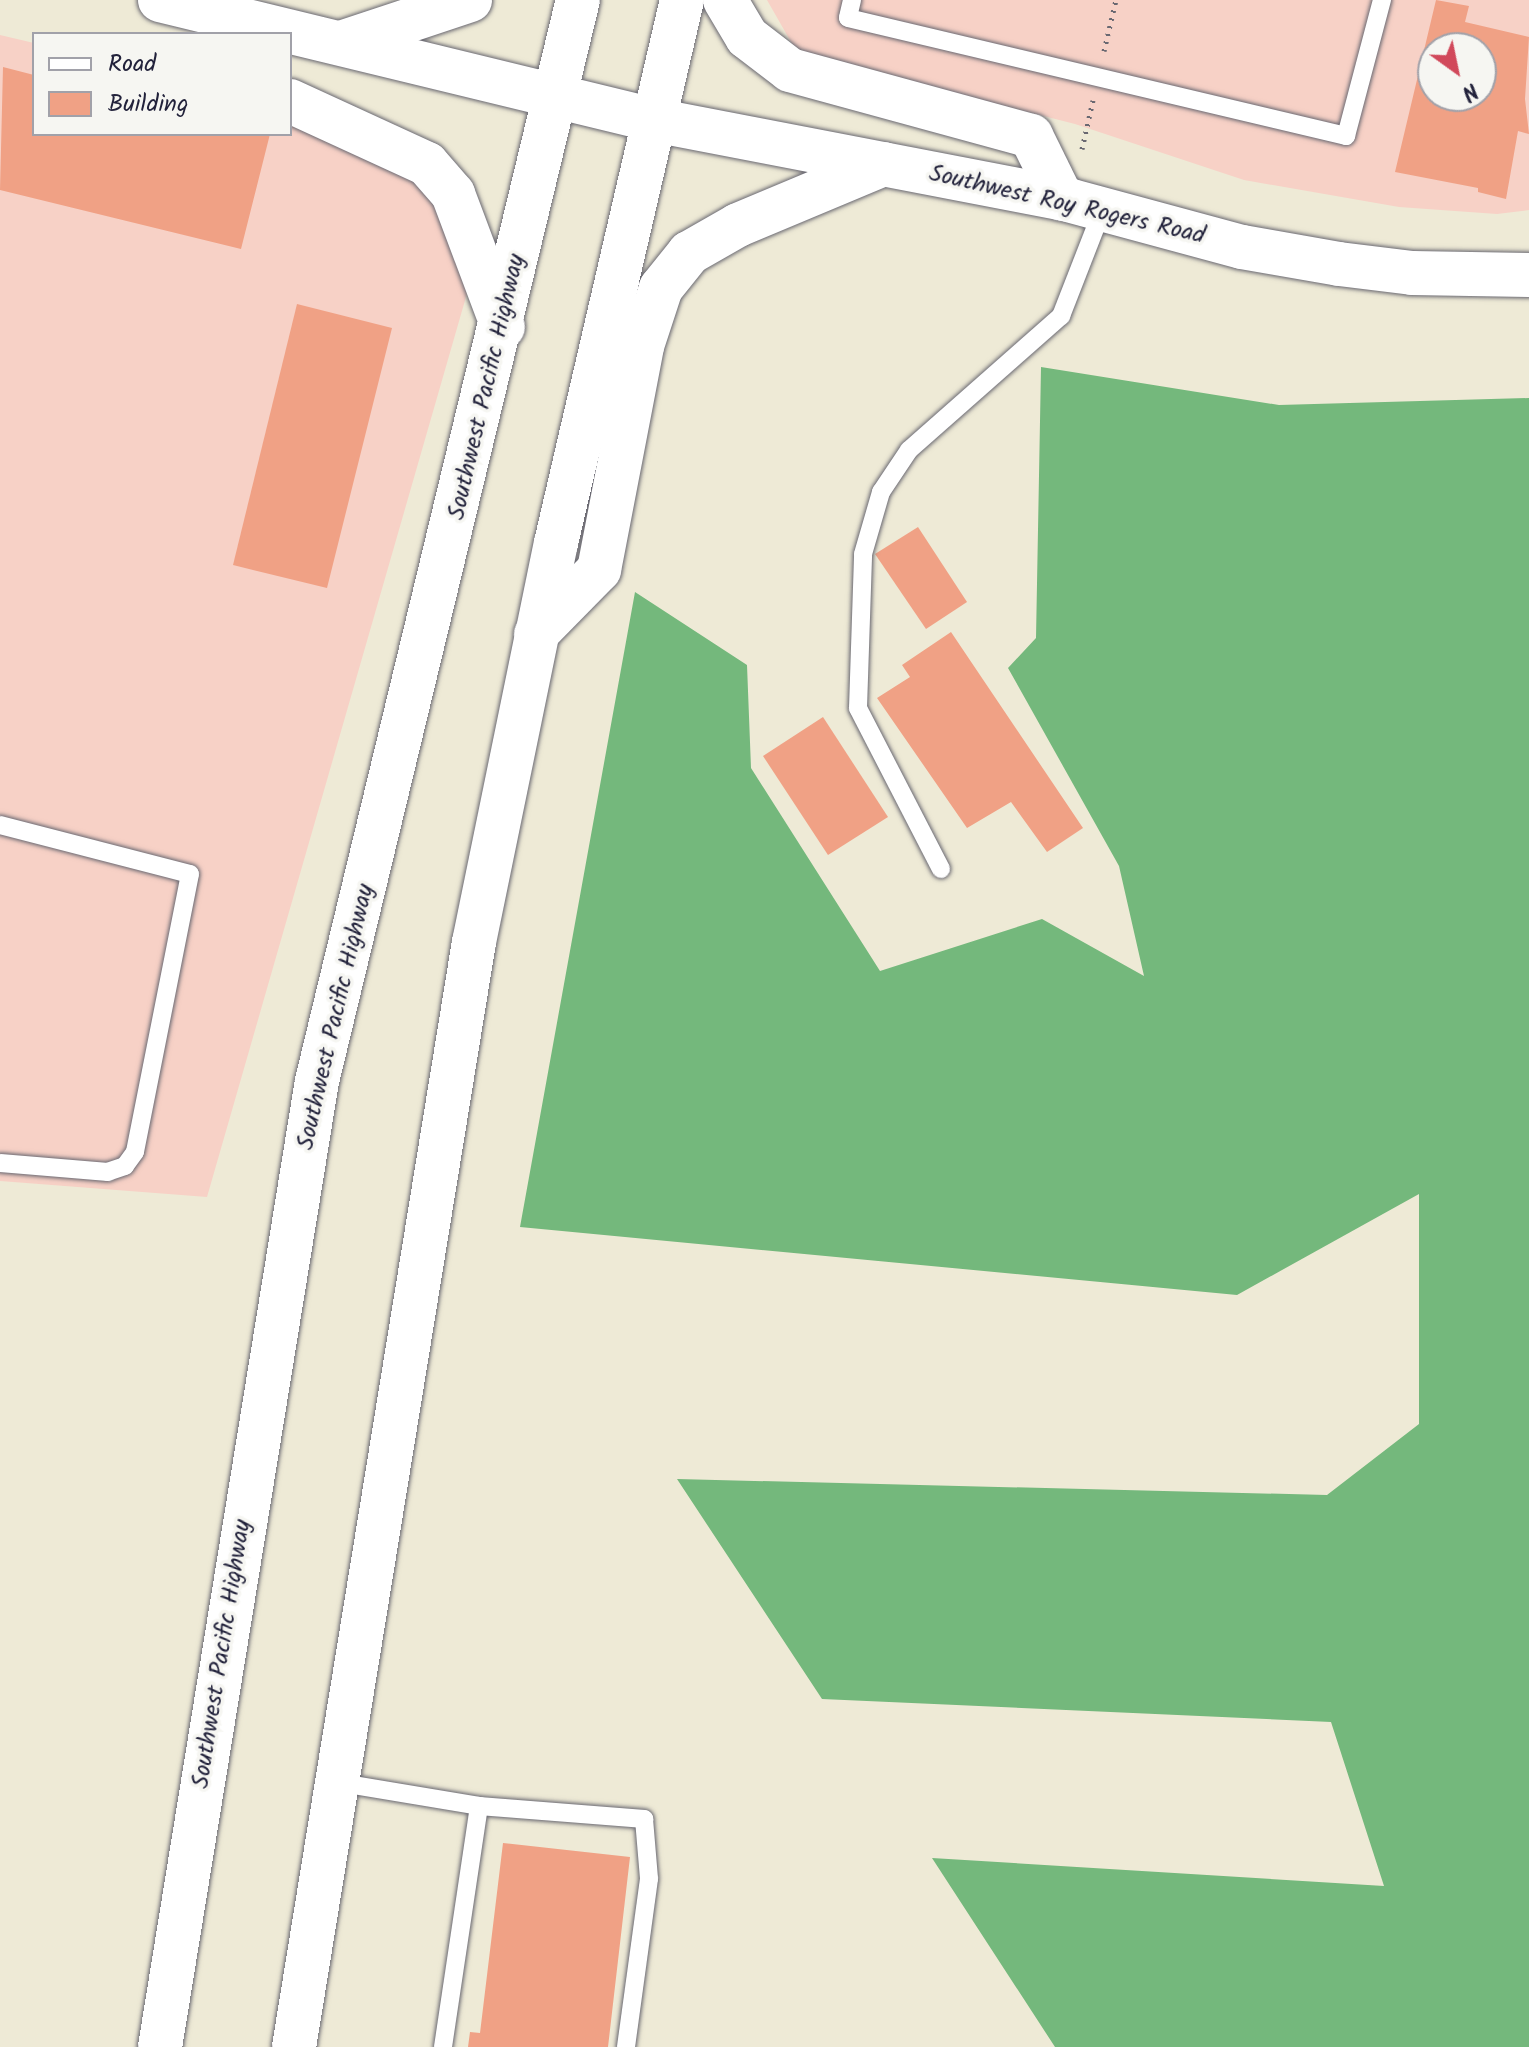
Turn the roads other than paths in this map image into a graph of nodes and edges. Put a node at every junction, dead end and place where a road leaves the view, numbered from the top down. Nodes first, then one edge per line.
1 (161, 0) edge
2 (470, 0) edge
3 (578, 0) edge
4 (682, 0) edge
5 (725, 0) edge
6 (852, 0) edge
7 (1382, 0) edge
8 (188, 32) edge
9 (341, 43) junction
10 (554, 95) junction
11 (292, 102) edge
12 (654, 120) junction
13 (884, 164) junction
14 (1082, 203) junction
15 (1529, 275) edge
16 (503, 327) junction
17 (536, 634) junction
18 (0, 825) edge
19 (941, 869) dead end
20 (0, 1163) edge
21 (336, 1782) junction
22 (479, 1806) junction
23 (160, 2047) edge
24 (294, 2047) edge
25 (443, 2047) edge
26 (626, 2047) edge

1 - 8 main road
1 - 9 main road, Southwest Roy Rogers Road
2 - 9 main road
3 - 10 main road, Southwest Pacific Highway
4 - 12 main road
5 - 14 main road
6 - 7 lane
9 - 10 main road, Southwest Roy Rogers Road
10 - 12 main road, Southwest Roy Rogers Road
10 - 16 main road, Southwest Pacific Highway
11 - 16 main road
12 - 13 main road, Southwest Roy Rogers Road
12 - 17 main road
13 - 14 main road, Southwest Roy Rogers Road
13 - 17 main road
14 - 15 main road, Southwest Roy Rogers Road
14 - 19 lane
16 - 23 main road, Southwest Pacific Highway
17 - 21 main road
18 - 20 lane
21 - 22 lane
21 - 24 main road
22 - 25 lane
22 - 26 lane

